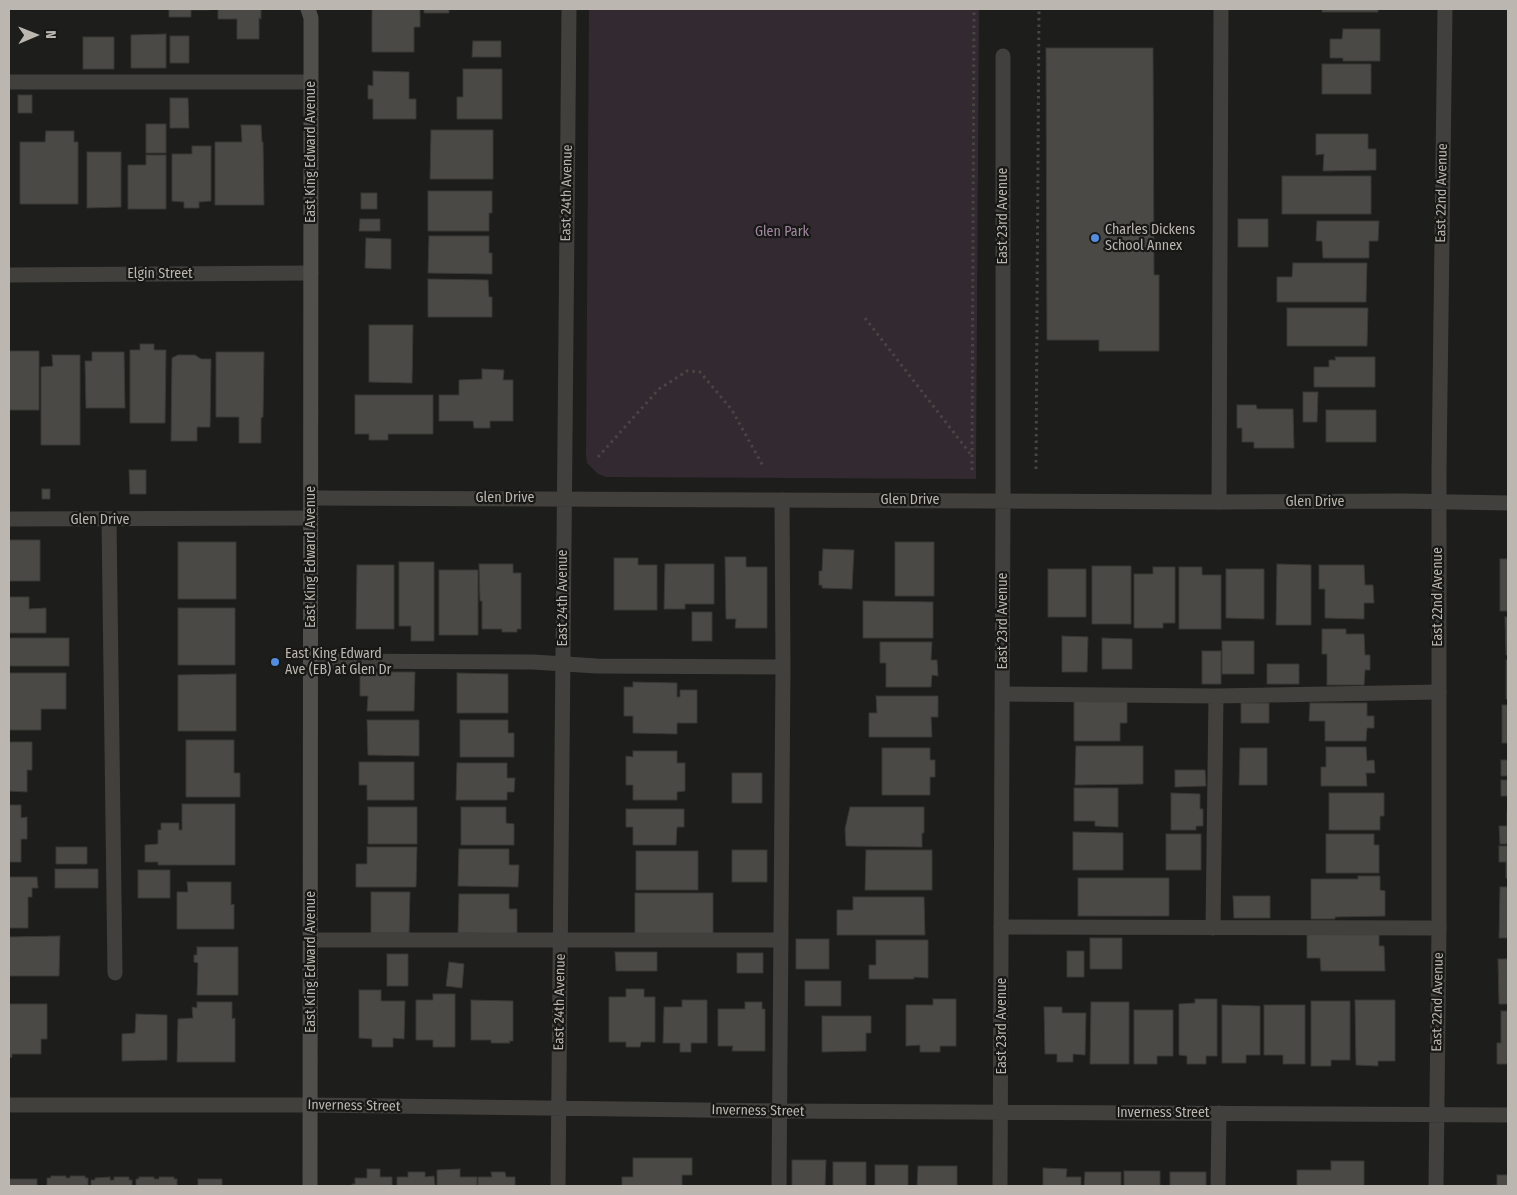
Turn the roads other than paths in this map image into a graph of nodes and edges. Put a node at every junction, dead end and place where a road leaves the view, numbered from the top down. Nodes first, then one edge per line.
1 (569, 9) edge
2 (1222, 9) edge
3 (1445, 9) edge
4 (311, 12) edge
5 (1003, 56) dead end
6 (9, 82) edge
7 (311, 82) junction
8 (311, 272) junction
9 (9, 275) edge
10 (311, 498) junction
11 (564, 498) junction
12 (782, 500) junction
13 (1003, 500) junction
14 (1220, 502) junction
15 (1439, 502) junction
16 (1508, 503) edge
17 (311, 518) junction
18 (9, 519) edge
19 (108, 520) junction
20 (311, 662) junction
21 (563, 664) junction
22 (783, 668) junction
23 (1438, 692) junction
24 (1003, 694) junction
25 (1216, 696) junction
26 (1001, 927) junction
27 (1213, 928) junction
28 (1439, 928) junction
29 (311, 940) junction
30 (781, 940) junction
31 (560, 941) junction
32 (116, 973) dead end
33 (9, 1105) edge
34 (310, 1105) junction
35 (559, 1108) junction
36 (779, 1111) junction
37 (1001, 1112) junction
38 (1219, 1113) junction
39 (1436, 1114) junction
40 (1508, 1115) edge
41 (310, 1186) edge
42 (558, 1186) edge
43 (779, 1186) edge
44 (1000, 1186) edge
45 (1218, 1186) edge
46 (1436, 1186) edge

1 - 11 street, East 24th Avenue
2 - 14 street
3 - 15 street, East 22nd Avenue
4 - 7 main road, East King Edward Avenue
5 - 13 street, East 23rd Avenue
6 - 7 street
7 - 8 main road, East King Edward Avenue
8 - 9 street, Elgin Street
8 - 10 main road, East King Edward Avenue
10 - 11 street, Glen Drive
10 - 17 main road, East King Edward Avenue
11 - 12 street, Glen Drive
11 - 21 street, East 24th Avenue
12 - 13 street, Glen Drive
12 - 22 street
13 - 14 street, Glen Drive
13 - 24 street, East 23rd Avenue
14 - 15 street, Glen Drive
15 - 16 street, Glen Drive
15 - 23 street, East 22nd Avenue
17 - 19 street, Glen Drive
17 - 20 main road, East King Edward Avenue
18 - 19 street, Glen Drive
19 - 32 street
20 - 21 street
20 - 29 main road, East King Edward Avenue
21 - 22 street
21 - 31 street, East 24th Avenue
22 - 30 street
23 - 25 street
23 - 28 street, East 22nd Avenue
24 - 25 street
24 - 26 street, East 23rd Avenue
25 - 27 street
26 - 27 street
26 - 37 street, East 23rd Avenue
27 - 28 street
28 - 39 street, East 22nd Avenue
29 - 31 street
29 - 34 main road, East King Edward Avenue
30 - 31 street
30 - 36 street
31 - 35 street, East 24th Avenue
33 - 34 street, Inverness Street
34 - 35 street, Inverness Street
34 - 41 main road, East King Edward Avenue
35 - 36 street, Inverness Street
35 - 42 street, East 24th Avenue
36 - 37 street, Inverness Street
36 - 43 street
37 - 38 street, Inverness Street
37 - 44 street, East 23rd Avenue
38 - 39 street, Inverness Street
38 - 45 street
39 - 40 street, Inverness Street
39 - 46 street, East 22nd Avenue

